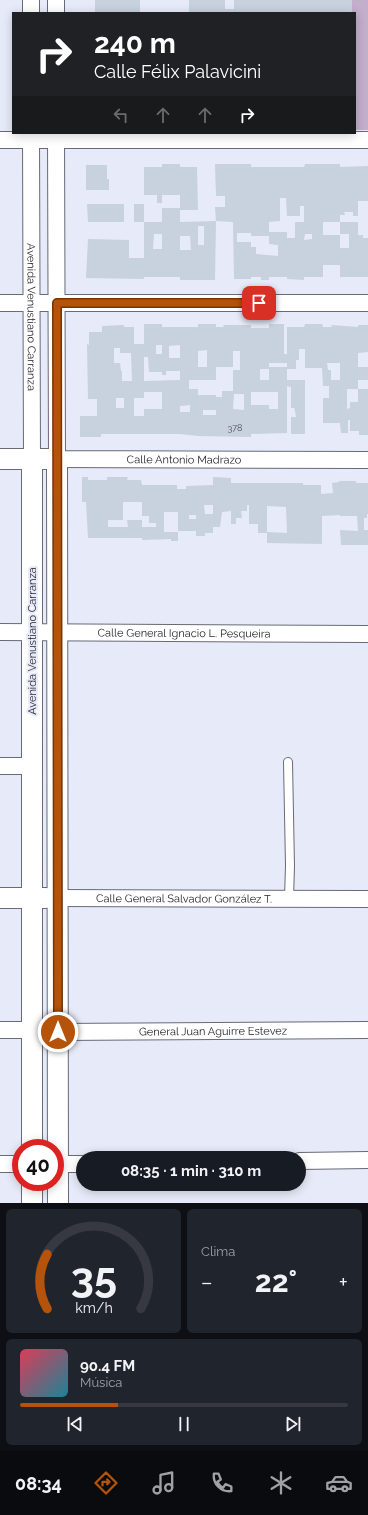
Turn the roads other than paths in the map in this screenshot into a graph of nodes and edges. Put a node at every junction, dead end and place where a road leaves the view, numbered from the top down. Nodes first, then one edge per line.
1 (31, 0) edge
2 (56, 0) edge
3 (31, 12) edge
4 (56, 12) edge
5 (31, 137) edge
6 (56, 137) edge
7 (0, 140) edge
8 (368, 140) edge
9 (0, 303) edge
10 (32, 303) junction
11 (57, 303) junction
12 (368, 303) edge
13 (0, 459) edge
14 (32, 459) junction
15 (57, 459) junction
16 (368, 460) edge
17 (0, 632) edge
18 (32, 632) junction
19 (57, 633) junction
20 (368, 634) edge
21 (288, 762) dead end
22 (0, 766) edge
23 (32, 766) junction
24 (0, 898) edge
25 (33, 898) junction
26 (58, 898) junction
27 (289, 898) junction
28 (368, 899) edge
29 (0, 1030) edge
30 (32, 1030) junction
31 (368, 1030) edge
32 (58, 1032) junction
33 (32, 1139) edge
34 (56, 1139) edge
35 (368, 1160) edge
36 (306, 1161) edge
37 (0, 1164) edge
38 (12, 1164) edge
39 (64, 1164) edge
40 (76, 1164) edge
41 (32, 1191) edge
42 (57, 1191) edge
43 (32, 1203) edge
44 (58, 1203) edge

1 - 3 street
2 - 4 street
5 - 6 street
5 - 7 street
5 - 10 street, Avenida Venustiano Carranza
6 - 8 street
6 - 11 street
9 - 10 street
10 - 11 street
10 - 14 street, Avenida Venustiano Carranza
11 - 12 street
11 - 15 street
13 - 14 street, Calle Antonio Madrazo
14 - 15 street, Calle Antonio Madrazo
14 - 18 street, Avenida Venustiano Carranza
15 - 16 street, Calle Antonio Madrazo
15 - 19 street
17 - 18 street, Calle General Ignacio L. Pesqueira
18 - 19 street, Calle General Ignacio L. Pesqueira
18 - 23 street, Avenida Venustiano Carranza
19 - 20 street, Calle General Ignacio L. Pesqueira
19 - 26 street
21 - 27 lane
22 - 23 street
23 - 25 street, Avenida Venustiano Carranza
24 - 25 street, Calle General Salvador González T.
25 - 26 street, Calle General Salvador González T.
25 - 30 street, Avenida Venustiano Carranza
26 - 27 street, Calle General Salvador González T.
26 - 32 street
27 - 28 street, Calle General Salvador González T.
29 - 30 street
30 - 33 street, Avenida Venustiano Carranza
31 - 32 street, General Juan Aguirre Estevez
32 - 34 street
35 - 36 street
37 - 38 street
39 - 40 street
41 - 43 street
42 - 44 street

